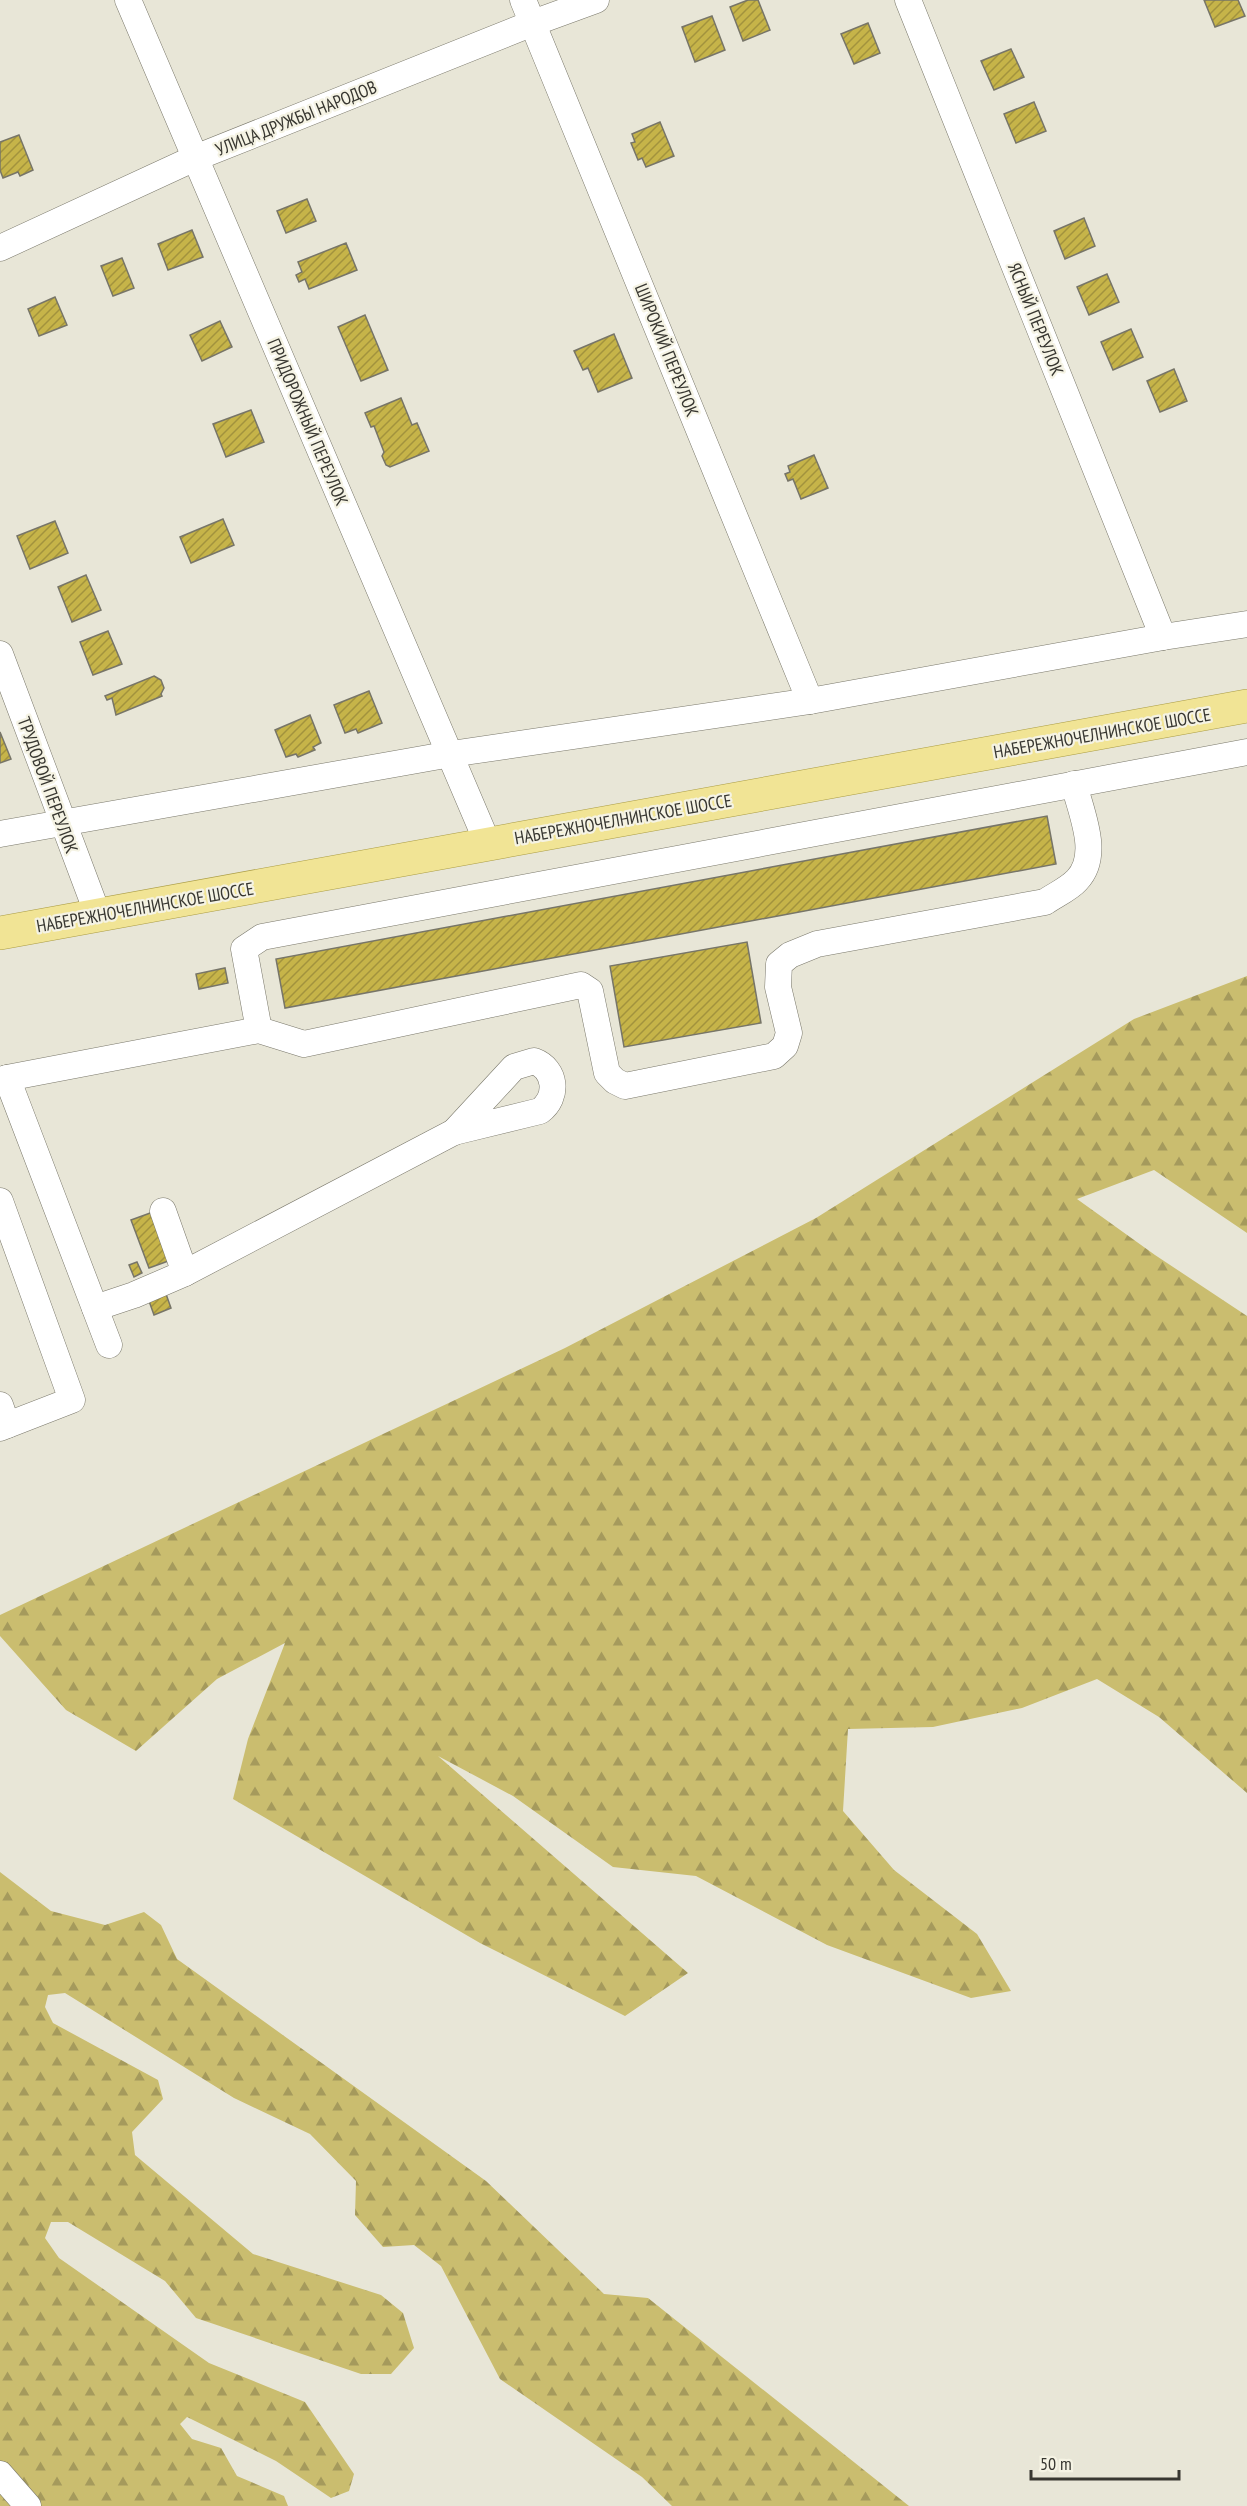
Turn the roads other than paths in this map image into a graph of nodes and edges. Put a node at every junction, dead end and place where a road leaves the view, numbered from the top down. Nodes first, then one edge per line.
1 (128, 0) edge
2 (596, 0) edge
3 (908, 0) edge
4 (528, 12) edge
5 (195, 158) junction
6 (0, 248) edge
7 (1247, 624) edge
8 (1163, 637) junction
9 (0, 654) edge
10 (810, 701) junction
11 (1247, 706) edge
12 (1247, 752) edge
13 (451, 754) junction
14 (1074, 784) junction
15 (62, 823) junction
16 (0, 834) edge
17 (488, 844) junction
18 (98, 915) junction
19 (0, 933) edge
20 (259, 1030) junction
21 (3, 1079) edge
22 (454, 1132) dead end
23 (0, 1201) edge
24 (163, 1211) dead end
25 (186, 1273) junction
26 (95, 1308) junction
27 (109, 1345) dead end
28 (2, 1419) edge
29 (0, 2474) edge
30 (28, 2506) edge

1 - 5 street, ПРИДОРОЖНЫЙ ПЕРЕУЛОК
2 - 4 street, УЛИЦА ДРУЖБЫ НАРОДОВ
3 - 8 street, ЯСНЫЙ ПЕРЕУЛОК
4 - 5 street, УЛИЦА ДРУЖБЫ НАРОДОВ
4 - 10 street, ШИРОКИЙ ПЕРЕУЛОК
5 - 6 street, УЛИЦА ДРУЖБЫ НАРОДОВ
5 - 13 street, ПРИДОРОЖНЫЙ ПЕРЕУЛОК
7 - 8 street
8 - 10 street
9 - 15 street, ТРУДОВОЙ ПЕРЕУЛОК
10 - 13 street
11 - 17 main road, НАБЕРЕЖНОЧЕЛНИНСКОЕ ШОССЕ
12 - 14 street
13 - 15 street
13 - 17 street, ПРИДОРОЖНЫЙ ПЕРЕУЛОК
14 - 20 street
14 - 20 street
15 - 16 street
15 - 18 street, ТРУДОВОЙ ПЕРЕУЛОК
17 - 18 main road, НАБЕРЕЖНОЧЕЛНИНСКОЕ ШОССЕ
18 - 19 main road, НАБЕРЕЖНОЧЕЛНИНСКОЕ ШОССЕ
20 - 21 street
21 - 26 street
22 - 25 street
23 - 28 street
24 - 25 street
25 - 26 street
26 - 27 street
29 - 30 street

